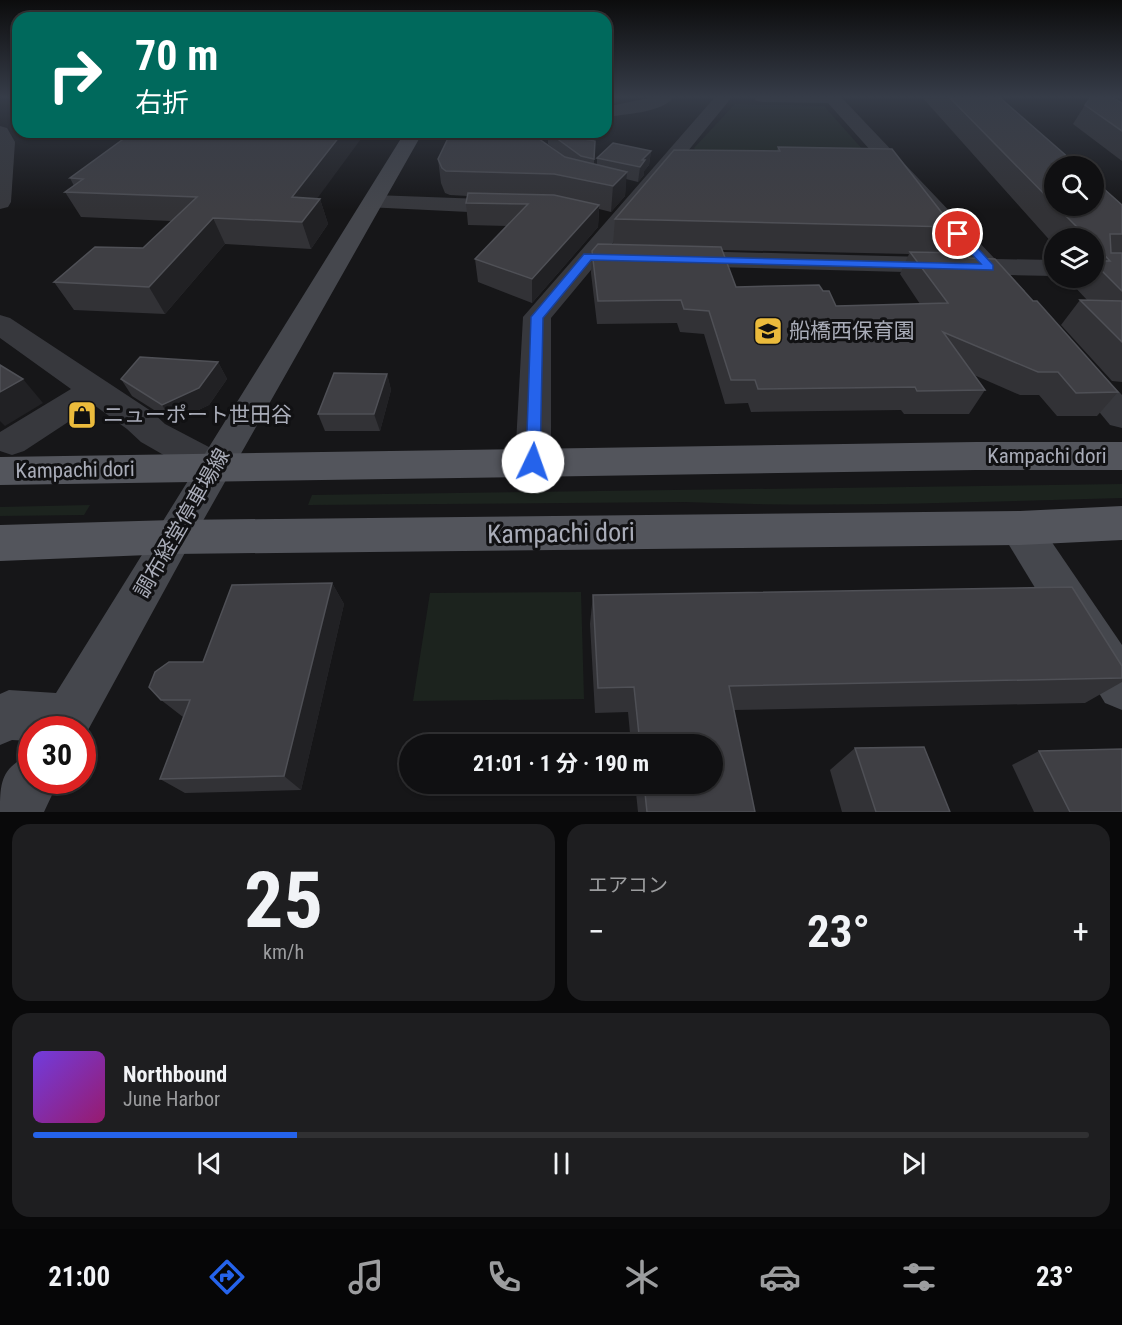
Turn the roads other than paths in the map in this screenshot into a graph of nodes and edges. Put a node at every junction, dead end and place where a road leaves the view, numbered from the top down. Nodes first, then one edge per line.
1 (691, 135) edge
2 (867, 135) edge
3 (2, 137) edge
4 (411, 138) edge
5 (619, 186) edge
6 (642, 191) junction
7 (0, 202) edge
8 (374, 202) junction
9 (531, 207) edge
10 (588, 256) junction
11 (990, 267) junction
12 (1044, 268) edge
13 (1029, 311) edge
14 (0, 324) edge
15 (1068, 355) edge
16 (94, 390) junction
17 (1122, 416) edge
18 (1122, 456) edge
19 (6, 457) edge
20 (533, 462) junction
21 (214, 467) junction
22 (1122, 523) edge
23 (1020, 528) junction
24 (173, 537) junction
25 (0, 543) edge
26 (1122, 686) edge
27 (18, 716) edge
28 (69, 716) edge
29 (0, 720) edge
30 (25, 794) edge
31 (14, 812) edge

1 - 6 street
2 - 11 street
3 - 7 street
4 - 8 main road, 調布経堂停車場線
5 - 6 street
6 - 10 street
8 - 9 street
8 - 21 main road, 調布経堂停車場線
10 - 11 street
10 - 20 street
11 - 12 street
11 - 13 street
14 - 16 street
15 - 17 street
16 - 19 street
16 - 21 street
18 - 20 main road, Kampachi dori
19 - 21 main road, Kampachi dori
20 - 21 main road, Kampachi dori
21 - 24 main road, 調布経堂停車場線
22 - 23 main road, Kampachi dori
23 - 24 main road, Kampachi dori
23 - 26 main road
24 - 25 main road, Kampachi dori
24 - 28 main road, 調布経堂停車場線
27 - 29 main road
30 - 31 main road

